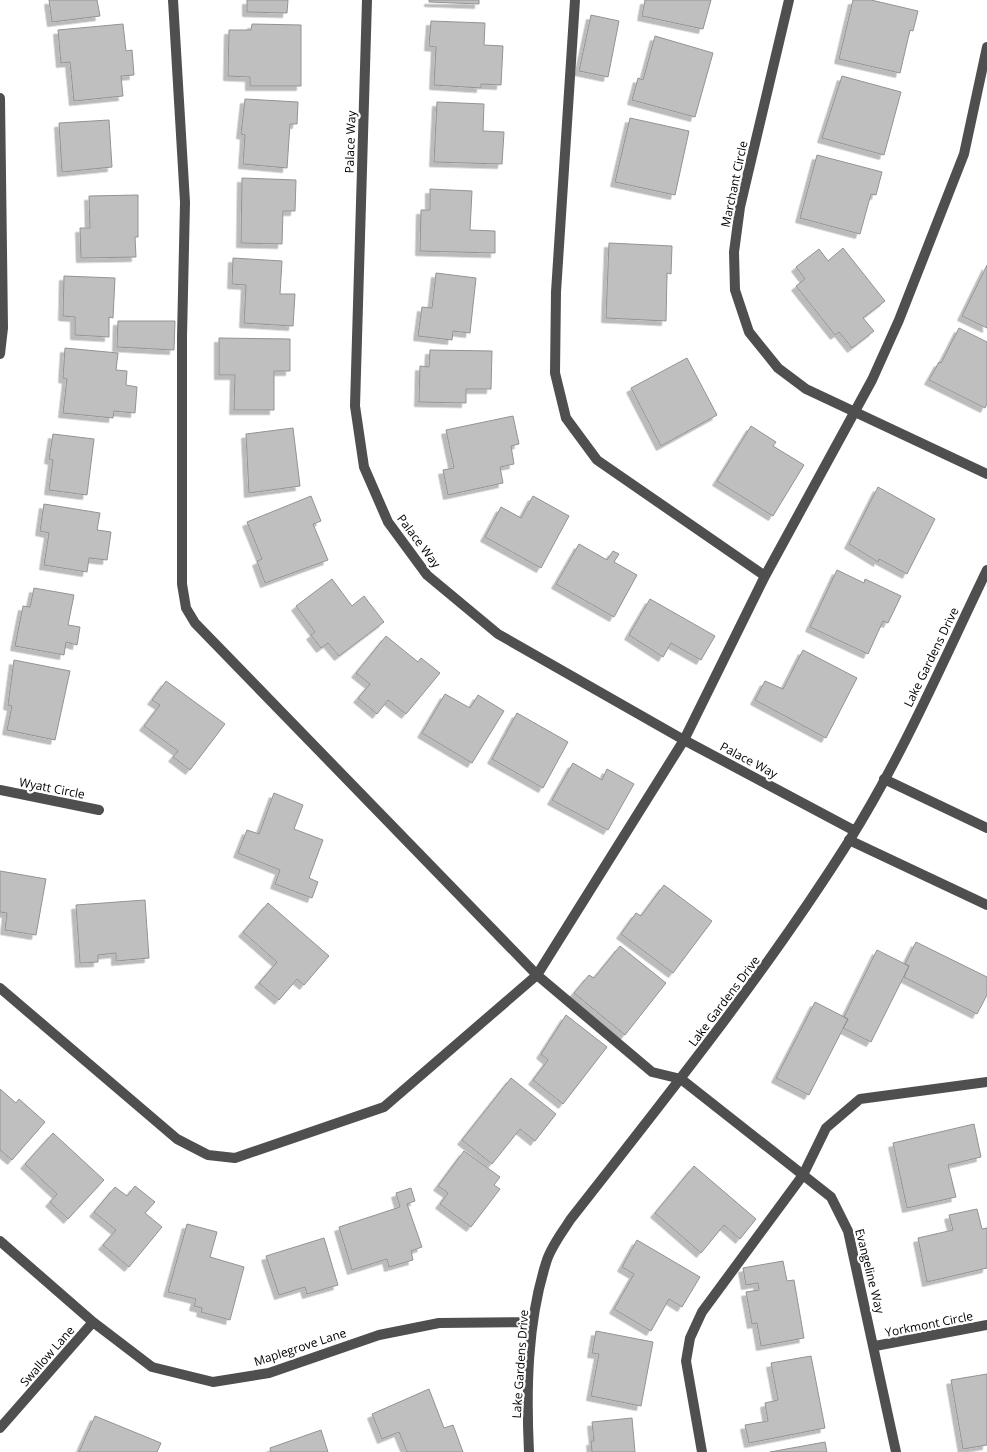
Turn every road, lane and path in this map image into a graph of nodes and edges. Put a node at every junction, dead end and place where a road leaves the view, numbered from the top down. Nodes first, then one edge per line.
1 (173, 0) edge
2 (367, 0) edge
3 (575, 0) edge
4 (789, 0) edge
5 (987, 47) edge
6 (0, 98) edge
7 (0, 354) edge
8 (855, 413) junction
9 (987, 474) edge
10 (987, 570) edge
11 (765, 576) junction
12 (684, 740) junction
13 (884, 779) junction
14 (0, 790) edge
15 (98, 810) dead end
16 (987, 828) edge
17 (855, 831) junction
18 (849, 840) junction
19 (987, 905) edge
20 (537, 974) junction
21 (0, 988) edge
22 (681, 1079) junction
23 (987, 1082) edge
24 (803, 1176) junction
25 (0, 1241) edge
26 (93, 1322) junction
27 (533, 1322) junction
28 (987, 1325) edge
29 (875, 1346) junction
30 (0, 1428) edge
31 (529, 1452) edge
32 (702, 1452) edge
33 (896, 1452) edge

1 - 20 street
2 - 12 street, Palace Way
3 - 11 street
4 - 8 street, Marchant Circle
5 - 8 street
6 - 7 street
8 - 9 street, Marchant Circle
8 - 11 street
10 - 13 street, Lake Gardens Drive
11 - 12 street
12 - 17 street, Palace Way
12 - 20 street
13 - 16 street
13 - 17 street, Lake Gardens Drive
14 - 15 street, Wyatt Circle
17 - 18 street, Lake Gardens Drive
18 - 19 street
18 - 22 street, Lake Gardens Drive
20 - 21 street
20 - 22 street
22 - 24 street, Evangeline Way
22 - 27 street, Lake Gardens Drive
23 - 24 street
24 - 29 street, Evangeline Way
24 - 32 street
25 - 26 street, Maplegrove Lane
26 - 27 street, Maplegrove Lane
26 - 30 street, Swallow Lane
27 - 31 street, Lake Gardens Drive
28 - 29 street, Yorkmont Circle
29 - 33 street, Evangeline Way

